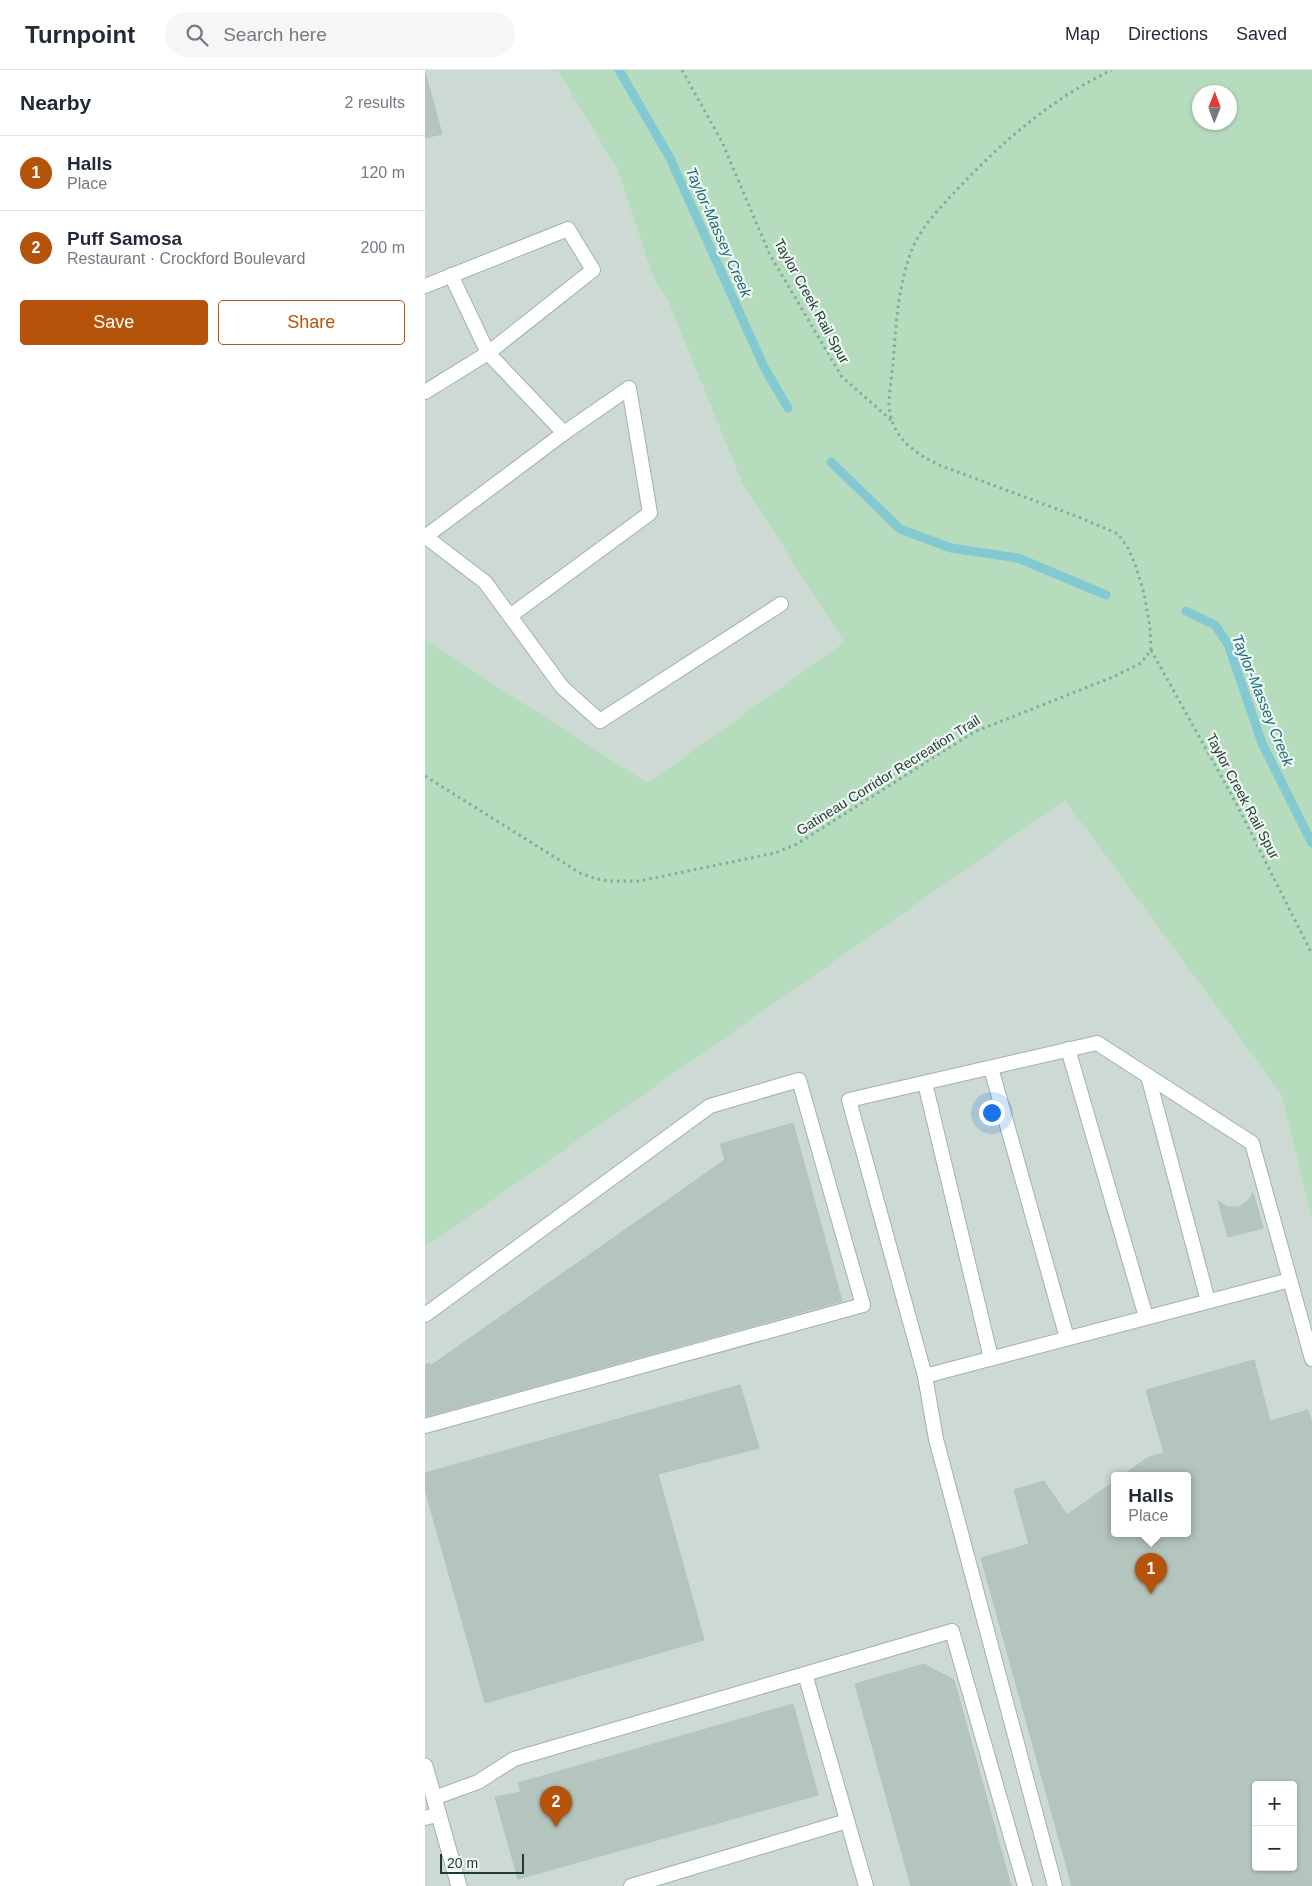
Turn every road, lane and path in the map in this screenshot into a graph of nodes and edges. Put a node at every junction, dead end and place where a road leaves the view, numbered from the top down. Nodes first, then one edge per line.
1 (682, 70) edge
2 (1112, 70) edge
3 (451, 275) junction
4 (425, 286) edge
5 (488, 354) junction
6 (425, 392) edge
7 (891, 420) junction
8 (563, 433) junction
9 (425, 537) edge
10 (781, 604) dead end
11 (510, 616) junction
12 (1151, 650) junction
13 (425, 776) edge
14 (1312, 954) edge
15 (1068, 1050) junction
16 (991, 1068) junction
17 (1148, 1076) junction
18 (925, 1083) junction
19 (1290, 1280) junction
20 (1208, 1301) junction
21 (425, 1315) edge
22 (1146, 1318) junction
23 (1067, 1338) junction
24 (991, 1358) junction
25 (1312, 1359) edge
26 (925, 1376) junction
27 (425, 1426) edge
28 (805, 1674) junction
29 (425, 1766) edge
30 (434, 1798) junction
31 (432, 1816) edge
32 (847, 1821) junction
33 (459, 1886) edge
34 (631, 1886) edge
35 (866, 1886) edge
36 (1025, 1886) edge
37 (1055, 1886) edge

1 - 7 path, Taylor Creek Rail Spur
2 - 7 path
3 - 4 lane
3 - 5 lane
3 - 5 lane
5 - 6 lane
5 - 8 lane
7 - 12 path
8 - 9 lane
8 - 11 lane
9 - 11 lane
10 - 11 lane
12 - 13 path, Gatineau Corridor Recreation Trail
12 - 14 path, Taylor Creek Rail Spur
15 - 16 lane
15 - 17 lane
15 - 22 lane
16 - 18 lane
16 - 23 lane
17 - 19 lane
17 - 20 lane
18 - 24 lane
18 - 26 lane
19 - 20 lane
19 - 25 lane
20 - 22 lane
21 - 27 lane
22 - 23 lane
23 - 24 lane
24 - 26 lane
26 - 37 lane
28 - 30 lane
28 - 32 lane
28 - 36 lane
29 - 30 street
30 - 31 street
31 - 33 street
32 - 34 lane
32 - 35 lane

